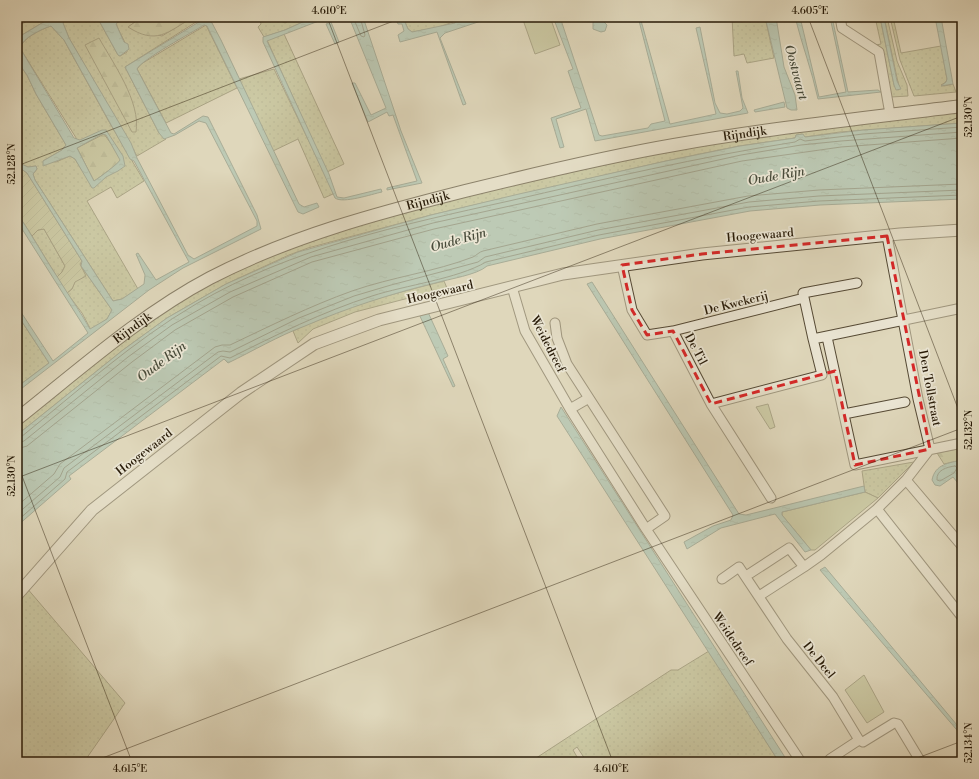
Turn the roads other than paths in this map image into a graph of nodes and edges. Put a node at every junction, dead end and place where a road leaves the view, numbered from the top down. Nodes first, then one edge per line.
1 (840, 17) edge
2 (962, 106) edge
3 (890, 114) junction
4 (962, 230) edge
5 (887, 236) junction
6 (622, 265) junction
7 (857, 283) dead end
8 (512, 287) junction
9 (804, 298) junction
10 (962, 308) edge
11 (904, 320) junction
12 (555, 323) dead end
13 (673, 331) junction
14 (827, 336) junction
15 (813, 339) junction
16 (589, 398) junction
17 (905, 402) dead end
18 (711, 404) junction
19 (570, 409) junction
20 (844, 414) junction
21 (17, 419) edge
22 (962, 443) edge
23 (930, 450) junction
24 (906, 480) junction
25 (771, 498) dead end
26 (876, 509) junction
27 (646, 529) junction
28 (962, 546) edge
29 (804, 567) junction
30 (746, 576) junction
31 (722, 578) dead end
32 (17, 595) edge
33 (758, 596) junction
34 (962, 617) edge
35 (859, 740) junction
36 (830, 759) dead end
37 (801, 762) edge
38 (921, 762) edge

1 - 3 street
2 - 3 main road, Rijndijk
3 - 21 main road, Rijndijk
4 - 5 street, Hoogewaard
5 - 6 street, Hoogewaard
5 - 11 street, Den Tollstraat
6 - 8 street, Hoogewaard
6 - 13 street, De Til
7 - 9 street, De Kwekerij
8 - 19 street, Weidedreef
8 - 32 street, Hoogewaard
9 - 13 street, De Kwekerij
9 - 15 street
10 - 11 street
11 - 14 street
11 - 23 street, Den Tollstraat
12 - 16 street, Weidedreef
13 - 18 street, De Til
14 - 15 street
14 - 20 street
15 - 18 street
16 - 19 street
16 - 27 street, Weidedreef
17 - 20 street
18 - 25 street, De Til
19 - 27 street, Weidedreef
20 - 23 street
22 - 23 street
23 - 24 street
24 - 26 street
24 - 28 street
26 - 29 street
26 - 34 street
27 - 37 street, Weidedreef
29 - 30 street
29 - 33 street
30 - 31 street
30 - 33 street, De Deel
33 - 35 street, De Deel
35 - 36 street
35 - 38 street

